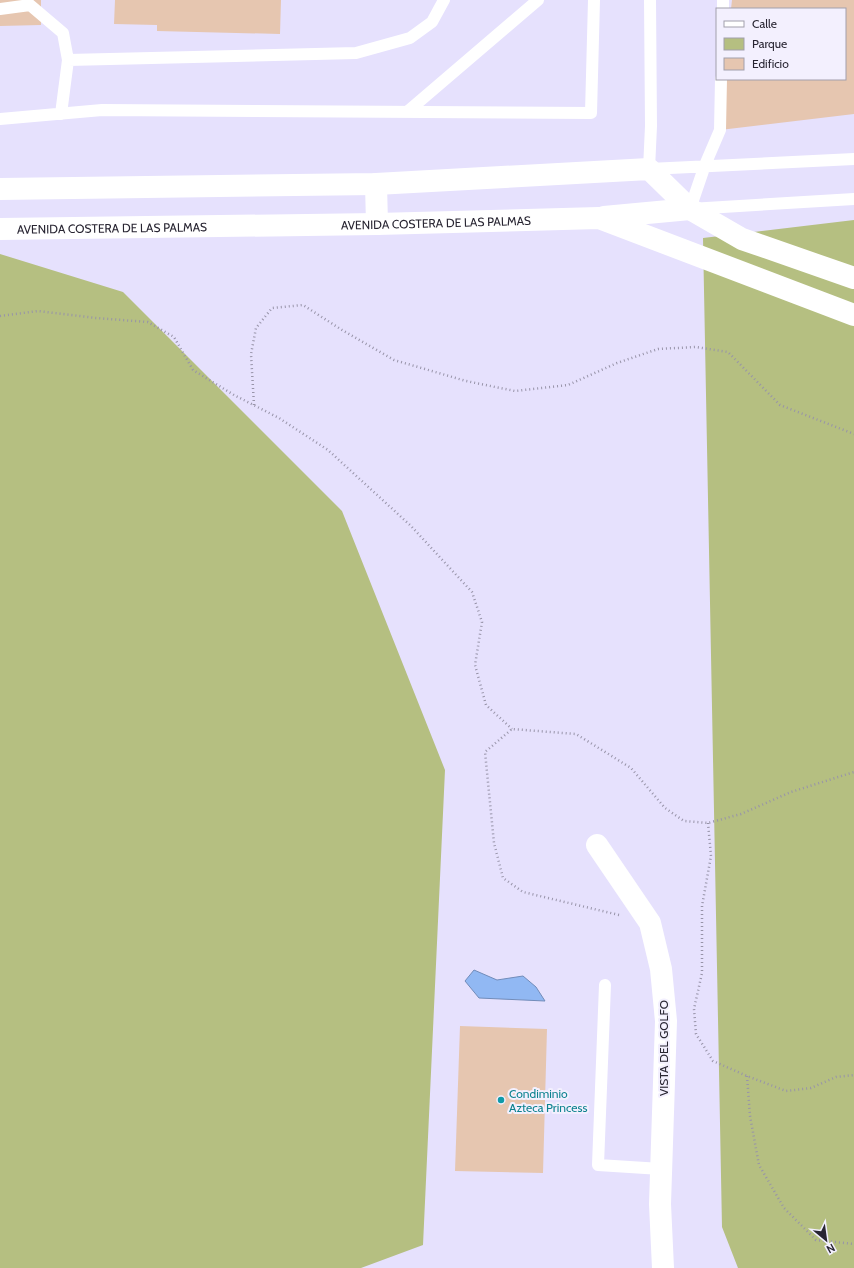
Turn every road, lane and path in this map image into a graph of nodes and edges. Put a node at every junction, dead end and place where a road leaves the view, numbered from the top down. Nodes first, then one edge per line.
1 (444, 0) edge
2 (538, 0) edge
3 (594, 0) edge
4 (650, 0) edge
5 (0, 9) edge
6 (68, 60) junction
7 (721, 80) edge
8 (408, 112) junction
9 (61, 114) junction
10 (0, 119) edge
11 (854, 159) edge
12 (705, 165) junction
13 (649, 169) junction
14 (376, 184) junction
15 (0, 190) edge
16 (854, 199) edge
17 (690, 210) junction
18 (599, 218) junction
19 (377, 224) junction
20 (0, 229) edge
21 (854, 278) edge
22 (854, 315) edge
23 (0, 316) edge
24 (254, 405) junction
25 (854, 434) edge
26 (512, 729) junction
27 (854, 772) edge
28 (708, 823) junction
29 (597, 845) dead end
30 (650, 923) junction
31 (605, 984) dead end
32 (854, 1074) edge
33 (747, 1076) junction
34 (661, 1169) junction
35 (854, 1244) edge
36 (663, 1268) edge

1 - 6 lane
2 - 8 lane
3 - 8 lane
4 - 13 lane
5 - 6 lane
6 - 9 lane
7 - 12 lane
8 - 9 lane
9 - 10 lane
11 - 12 lane
12 - 13 lane
12 - 17 lane
13 - 14 main road
13 - 17 main road
14 - 15 main road
14 - 19 main road
16 - 17 lane
17 - 18 main road
17 - 21 main road
18 - 19 main road, AVENIDA COSTERA DE LAS PALMAS
18 - 22 main road, AVENIDA COSTERA DE LAS PALMAS
19 - 20 main road, AVENIDA COSTERA DE LAS PALMAS
23 - 24 path
24 - 25 path
24 - 26 path
26 - 28 path
26 - 30 path
27 - 28 path
28 - 33 path
29 - 30 main road, VISTA DEL GOLFO
30 - 34 main road, VISTA DEL GOLFO
31 - 34 lane
32 - 33 path
33 - 35 path
34 - 36 main road, VISTA DEL GOLFO

